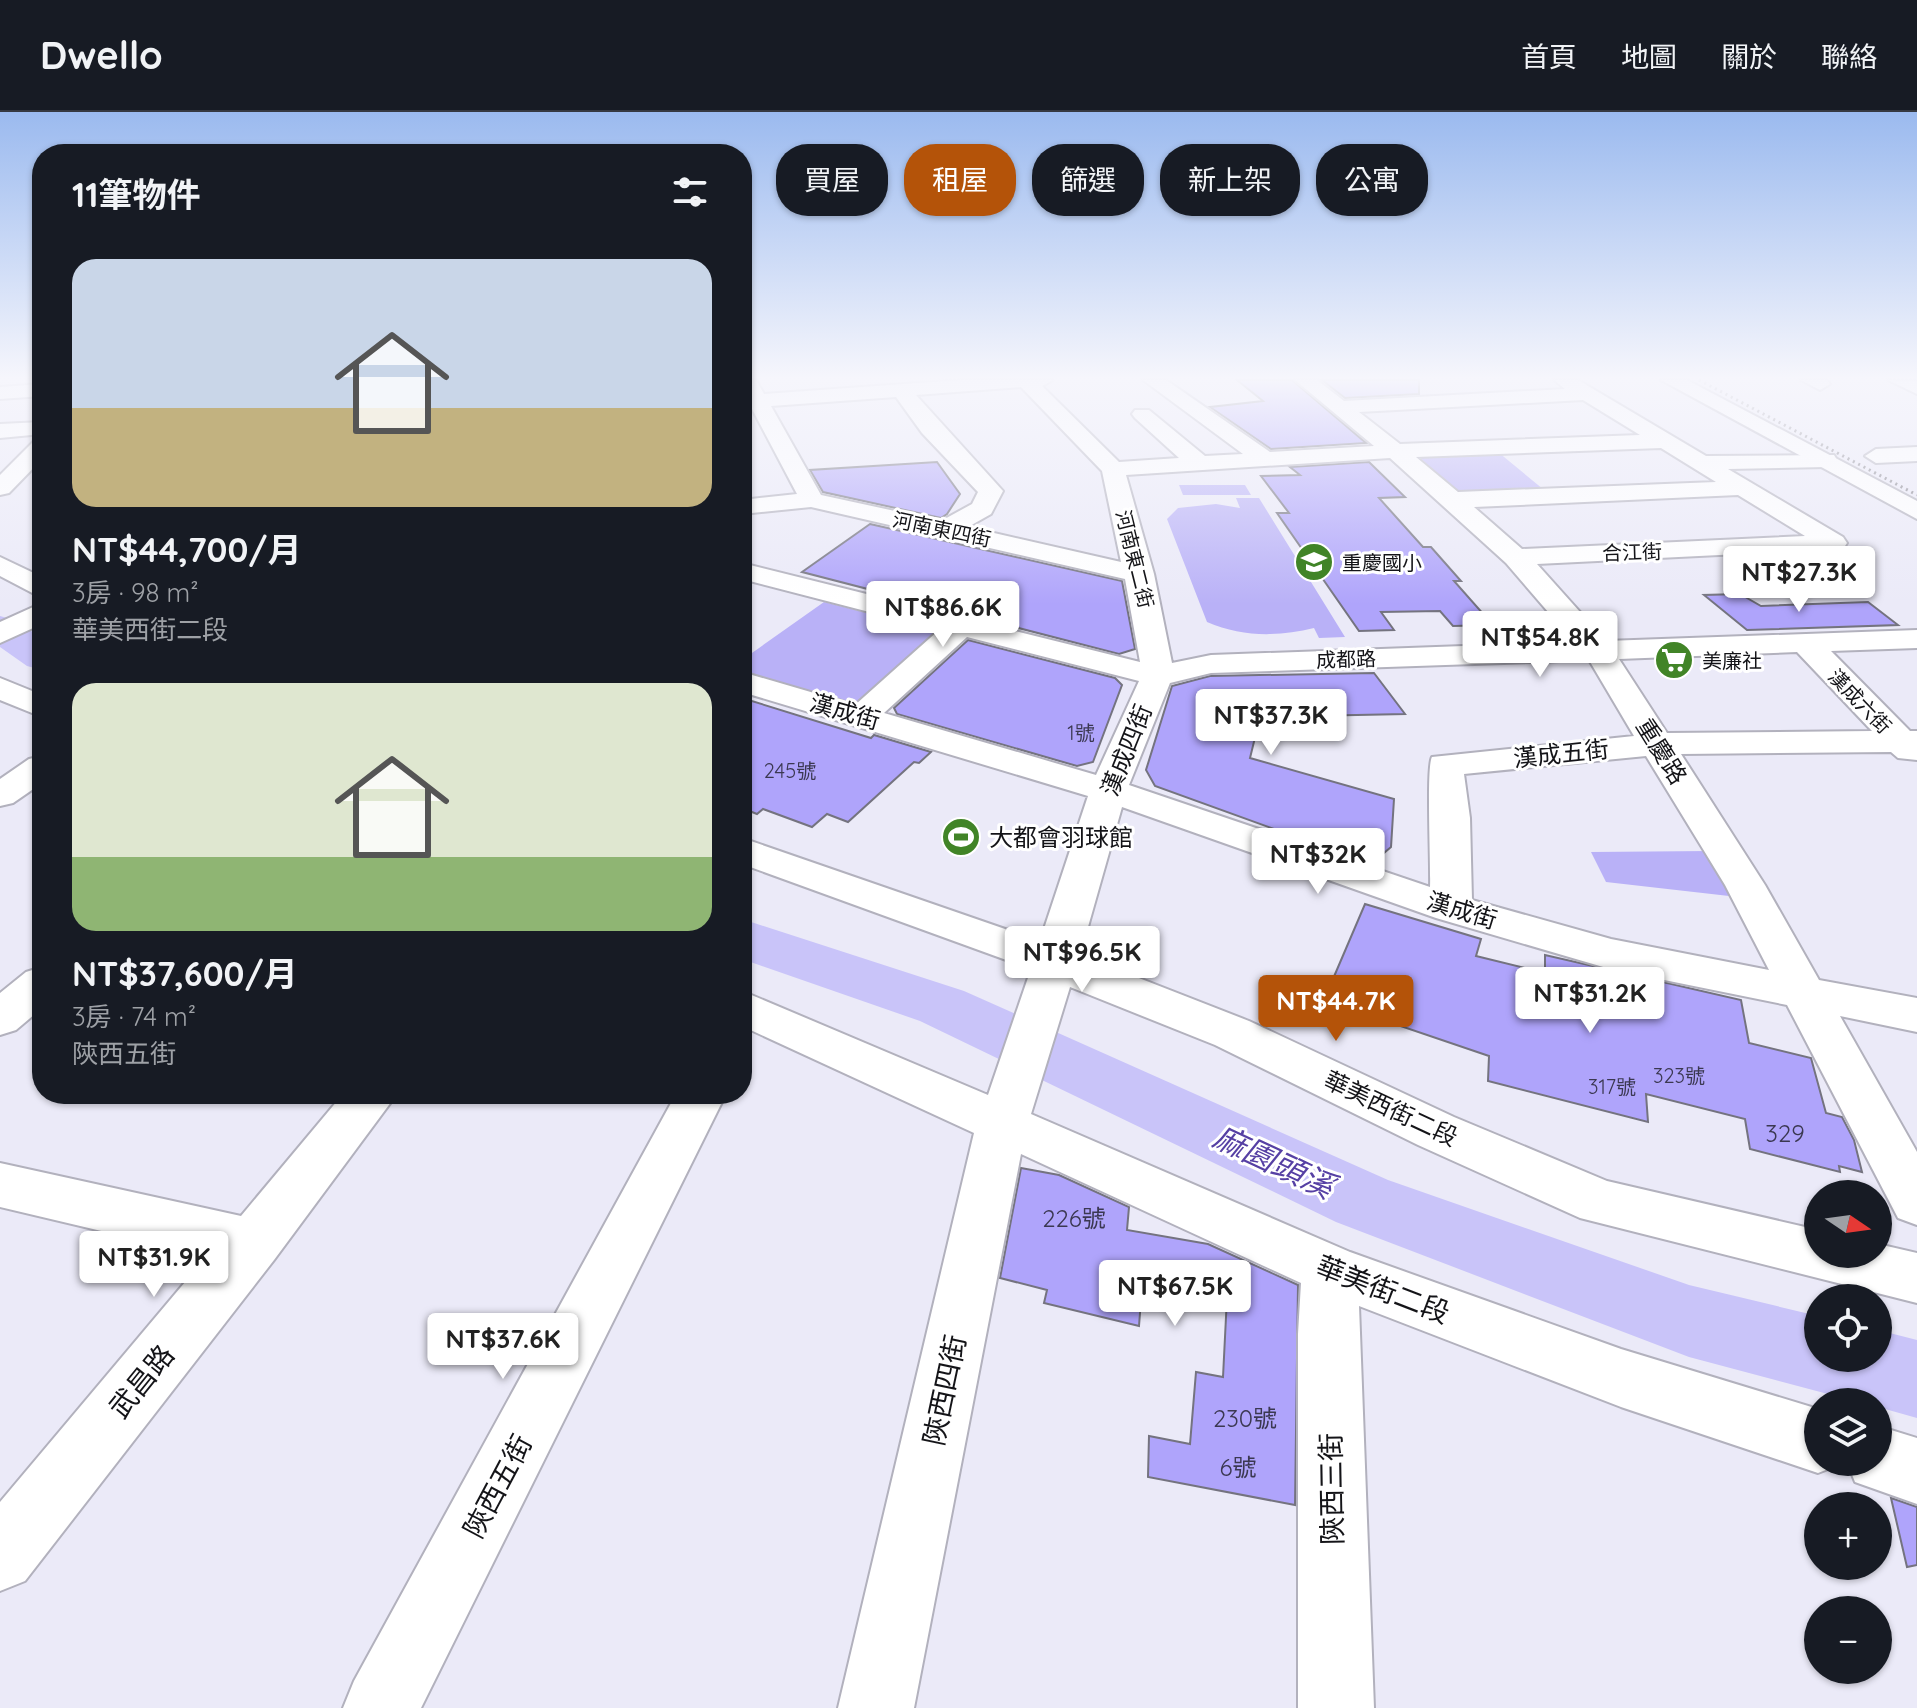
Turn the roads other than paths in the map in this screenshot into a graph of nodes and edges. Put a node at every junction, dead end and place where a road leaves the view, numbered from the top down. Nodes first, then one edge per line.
1 (786, 454) edge
2 (956, 454) edge
3 (1099, 454) edge
4 (1189, 454) edge
5 (1259, 454) edge
6 (1340, 454) edge
7 (1401, 454) edge
8 (1688, 454) edge
9 (1815, 454) edge
10 (1872, 454) edge
11 (32, 456) edge
12 (1265, 459) junction
13 (1826, 460) junction
14 (1703, 463) junction
15 (1200, 464) junction
16 (1113, 469) junction
17 (1917, 477) edge
18 (0, 488) edge
19 (1744, 488) junction
20 (811, 500) junction
21 (1454, 500) junction
22 (752, 506) edge
23 (1917, 511) edge
24 (944, 530) junction
25 (1516, 557) junction
26 (0, 565) edge
27 (752, 574) edge
28 (1140, 574) junction
29 (32, 596) edge
30 (32, 611) edge
31 (961, 626) junction
32 (0, 634) edge
33 (1917, 639) edge
34 (1805, 643) junction
35 (1598, 650) junction
36 (1157, 676) junction
37 (752, 685) edge
38 (0, 688) edge
39 (32, 702) edge
40 (863, 715) junction
41 (1658, 744) junction
42 (1911, 746) edge
43 (32, 774) edge
44 (1108, 790) junction
45 (0, 795) edge
46 (752, 854) edge
47 (1451, 908) junction
48 (1050, 983) junction
49 (1803, 993) junction
50 (752, 1014) edge
51 (1917, 1015) edge
52 (1011, 1100) junction
53 (364, 1104) edge
54 (696, 1104) edge
55 (0, 1185) edge
56 (1917, 1202) edge
57 (254, 1243) junction
58 (1331, 1270) junction
59 (1917, 1278) edge
60 (1804, 1437) edge
61 (1892, 1463) edge
62 (1917, 1471) edge
63 (0, 1556) edge
64 (381, 1708) edge
65 (876, 1708) edge
66 (1336, 1708) edge

1 - 20 street
2 - 24 street
3 - 16 street
4 - 15 street
5 - 12 street
6 - 12 street
7 - 21 street, 重慶路
8 - 14 street, 合江街
9 - 13 main road
10 - 17 main road
11 - 18 street
12 - 15 street
13 - 14 street
13 - 23 main road
14 - 19 street, 合江街
15 - 16 street
16 - 28 street, 河南東二街
19 - 21 street
19 - 25 street, 合江街
20 - 22 street, 河南東四街
20 - 24 street, 河南東四街
21 - 25 street, 重慶路
24 - 28 street, 河南東四街
25 - 35 street, 重慶路
26 - 29 street
27 - 31 street, 成都路
28 - 36 street, 河南東二街
30 - 32 street
31 - 36 street, 成都路
31 - 40 street
33 - 34 street, 成都路
34 - 35 street, 成都路
34 - 42 street, 漢成六街
35 - 36 street, 成都路
35 - 41 street, 重慶路
36 - 44 street, 漢成四街
37 - 40 street, 漢成街
38 - 39 street
40 - 44 street, 漢成街
41 - 42 street, 漢成五街
41 - 47 street, 漢成五街
41 - 49 street, 重慶路
43 - 45 street
44 - 47 street, 漢成街
44 - 48 street, 漢成四街
46 - 48 street, 華美西街二段
47 - 49 street, 漢成街
48 - 52 street, 漢成四街
48 - 59 street, 華美西街二段
49 - 51 street, 漢成街
49 - 56 street, 重慶路
50 - 52 street, 華美街二段
52 - 58 street, 華美街二段
52 - 65 street, 陝西四街
53 - 57 street, 武昌路
54 - 64 street, 陝西五街
55 - 57 street
57 - 63 street, 武昌路
58 - 60 street, 華美街二段
58 - 66 street, 陝西三街
61 - 62 street

